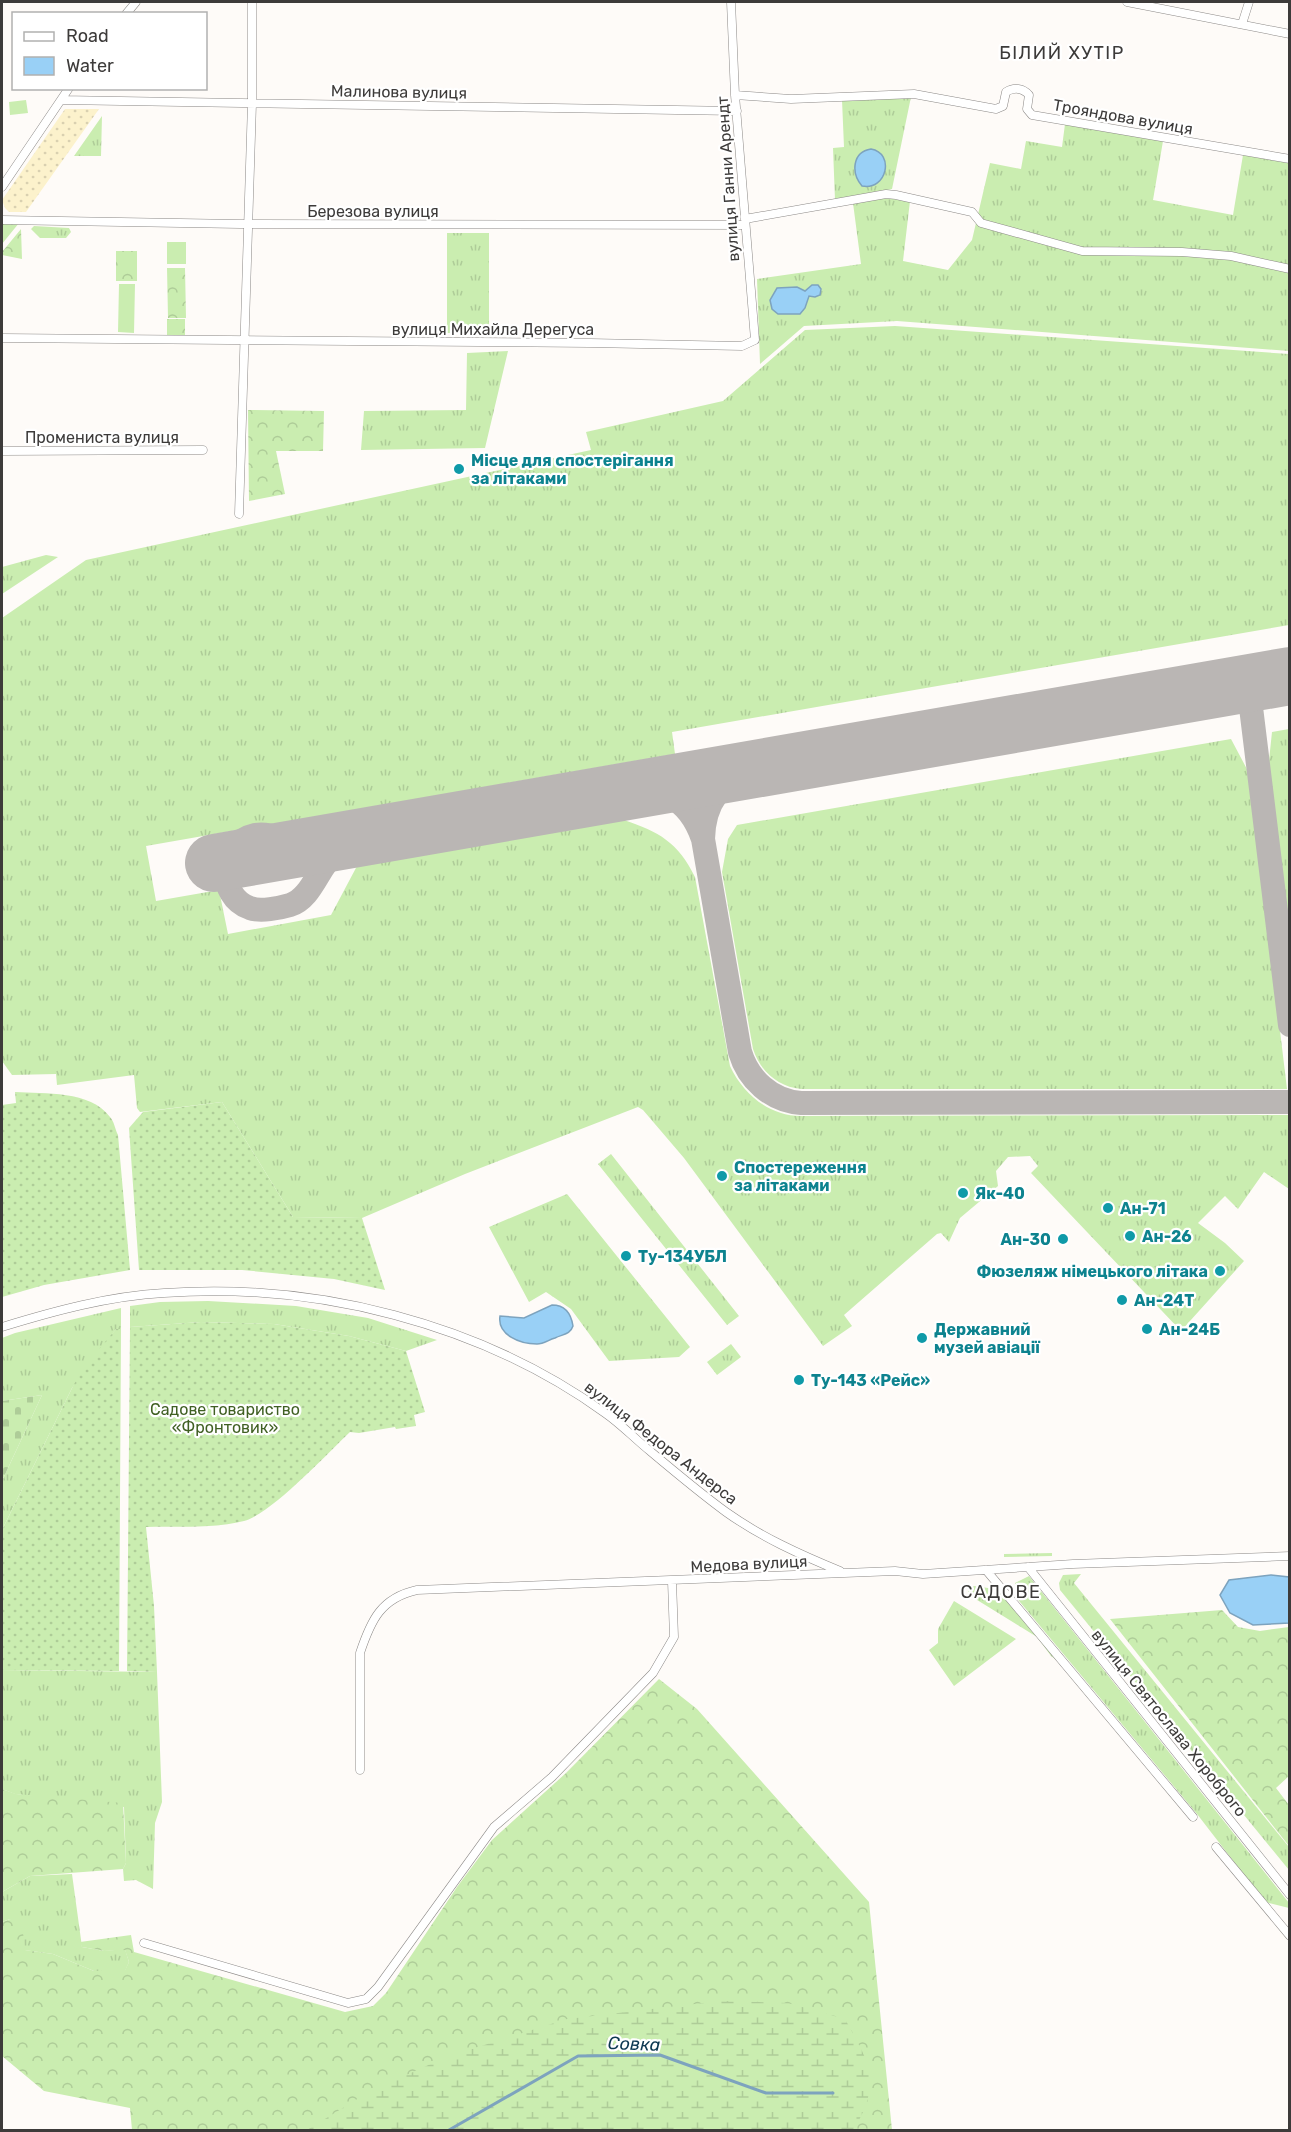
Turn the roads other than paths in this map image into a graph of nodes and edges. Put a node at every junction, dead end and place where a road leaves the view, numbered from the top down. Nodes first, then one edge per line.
1 (252, 2) edge
2 (731, 2) edge
3 (1127, 2) edge
4 (1249, 2) edge
5 (1242, 24) junction
6 (1290, 34) edge
7 (68, 90) edge
8 (735, 95) junction
9 (61, 100) junction
10 (252, 103) junction
11 (737, 111) junction
12 (1290, 159) edge
13 (2, 187) edge
14 (2, 220) edge
15 (745, 222) junction
16 (247, 224) junction
17 (1290, 269) edge
18 (2, 338) edge
19 (244, 341) junction
20 (742, 346) joint
21 (203, 450) dead end
22 (2, 452) edge
23 (239, 514) dead end
24 (2, 1327) edge
25 (1290, 1556) edge
26 (1028, 1567) junction
27 (986, 1570) junction
28 (844, 1573) junction
29 (672, 1581) junction
30 (360, 1770) dead end
31 (1193, 1817) dead end
32 (1216, 1847) dead end
33 (1290, 1895) edge
34 (1290, 1936) edge
35 (144, 1943) dead end

1 - 10 street
2 - 8 street, вулиця Ганни Арендт
3 - 5 street
4 - 5 street
5 - 6 street
7 - 9 street
8 - 11 street, вулиця Ганни Арендт
8 - 12 street, Трояндова вулиця
9 - 10 street, Малинова вулиця
9 - 13 street
10 - 11 street, Малинова вулиця
10 - 16 street
11 - 15 street, вулиця Ганни Арендт
14 - 16 street, Березова вулиця
15 - 16 street, Березова вулиця
15 - 17 street, Березова вулиця
15 - 20 street, вулиця Ганни Арендт
16 - 19 street
18 - 19 street, вулиця Михайла Дерегуса
19 - 20 street, вулиця Михайла Дерегуса
19 - 23 street
21 - 22 street, Промениста вулиця
24 - 28 street, вулиця Федора Андерса
25 - 26 street, Медова вулиця
26 - 27 street, Медова вулиця
26 - 33 street, вулиця Святослава Хороброго
27 - 28 street, Медова вулиця
27 - 31 street
28 - 29 street, Медова вулиця
29 - 30 street, Медова вулиця
29 - 35 street
32 - 34 street

